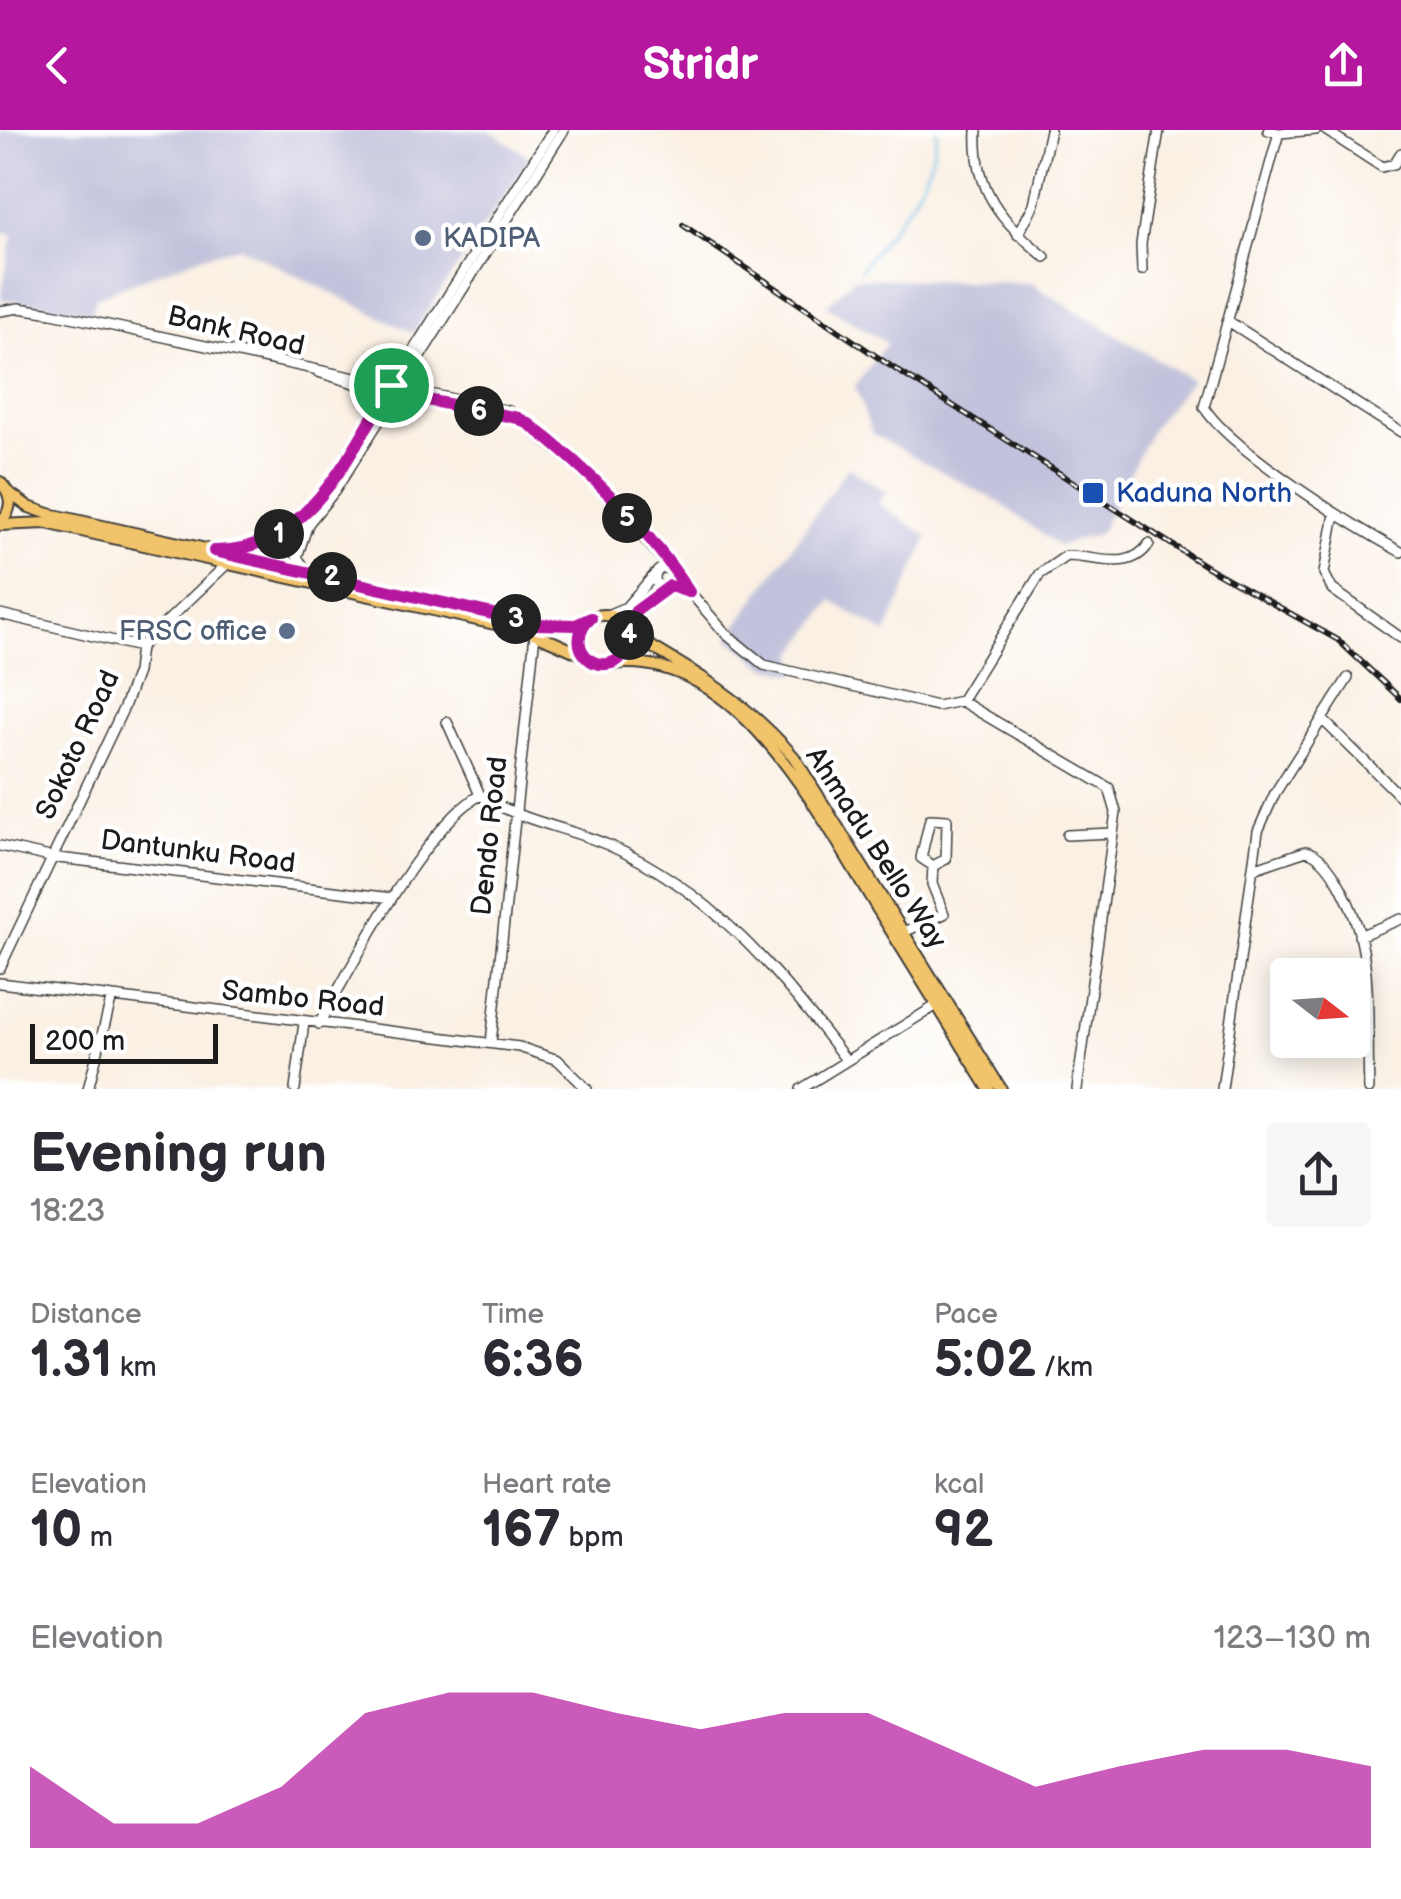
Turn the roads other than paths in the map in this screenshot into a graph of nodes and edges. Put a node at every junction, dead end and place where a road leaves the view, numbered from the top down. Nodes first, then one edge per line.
1 (553, 130) edge
2 (564, 130) edge
3 (977, 130) edge
4 (1050, 130) edge
5 (1159, 130) edge
6 (1316, 130) edge
7 (1325, 130) edge
8 (1274, 131) edge
9 (1401, 154) edge
10 (1018, 235) junction
11 (1046, 257) dead end
12 (1142, 270) dead end
13 (0, 312) edge
14 (1228, 321) junction
15 (409, 366) junction
16 (371, 384) junction
17 (394, 390) junction
18 (426, 392) junction
19 (412, 397) junction
20 (382, 409) junction
21 (518, 418) junction
22 (1401, 432) edge
23 (4, 487) edge
24 (1335, 514) junction
25 (0, 524) edge
26 (1149, 544) dead end
27 (657, 550) junction
28 (214, 551) junction
29 (1401, 552) edge
30 (226, 565) junction
31 (657, 572) junction
32 (313, 573) junction
33 (674, 573) junction
34 (669, 587) junction
35 (689, 592) junction
36 (0, 614) edge
37 (607, 615) junction
38 (591, 618) junction
39 (627, 630) junction
40 (535, 634) junction
41 (1401, 638) edge
42 (140, 647) junction
43 (583, 655) junction
44 (613, 664) junction
45 (1348, 678) dead end
46 (961, 701) junction
47 (1322, 720) junction
48 (446, 722) dead end
49 (480, 795) junction
50 (1401, 798) edge
51 (514, 816) junction
52 (1112, 833) junction
53 (1067, 835) dead end
54 (0, 846) edge
55 (50, 857) junction
56 (933, 866) junction
57 (1253, 868) junction
58 (392, 898) junction
59 (1401, 921) edge
60 (904, 932) junction
61 (1360, 938) junction
62 (0, 968) edge
63 (0, 983) edge
64 (110, 1000) junction
65 (937, 1005) junction
66 (304, 1022) junction
67 (319, 1024) junction
68 (491, 1043) junction
69 (846, 1060) junction
70 (88, 1089) edge
71 (295, 1089) edge
72 (586, 1089) edge
73 (802, 1089) edge
74 (989, 1089) edge
75 (1001, 1089) edge
76 (1076, 1089) edge
77 (1222, 1089) edge
78 (1369, 1089) edge

1 - 15 street
2 - 15 street
3 - 10 street
4 - 10 street
5 - 12 street
6 - 8 street
7 - 9 street
8 - 14 street
10 - 11 street
13 - 16 street, Bank Road
14 - 22 street
14 - 24 street
15 - 16 street
15 - 17 street
15 - 18 street
16 - 17 street, Bank Road
16 - 20 street
17 - 18 street
17 - 19 street
17 - 20 street
18 - 21 street
19 - 20 street
19 - 21 street
20 - 28 street
20 - 32 street
21 - 27 street
23 - 25 main road
23 - 28 main road
24 - 29 street
24 - 41 street
25 - 30 main road
26 - 46 street
27 - 31 street
27 - 33 street
28 - 32 main road
30 - 40 main road
30 - 42 street, Sokoto Road
31 - 33 street
31 - 34 street
31 - 37 street
32 - 38 main road
33 - 34 street
33 - 35 street
34 - 35 street
34 - 39 street
35 - 46 street
36 - 42 street
37 - 38 main road
37 - 39 main road
38 - 43 main road
39 - 44 main road
39 - 60 main road, Ahmadu Bello Way
40 - 43 main road
40 - 51 street, Dendo Road
42 - 55 street, Sokoto Road
43 - 44 main road
44 - 65 main road, Ahmadu Bello Way
45 - 47 street
46 - 52 street
47 - 50 street
47 - 57 street
48 - 49 street
49 - 51 street
49 - 58 street
51 - 68 street, Dendo Road
51 - 69 street
52 - 53 street
52 - 76 street
54 - 55 street, Dantunku Road
55 - 58 street, Dantunku Road
55 - 62 street, Sokoto Road
56 - 56 street
56 - 60 street
57 - 61 street
57 - 77 street
58 - 67 street
59 - 61 street
60 - 75 main road, Ahmadu Bello Way
61 - 78 street
63 - 64 street, Sambo Road
64 - 66 street, Sambo Road
64 - 70 street
65 - 69 street
65 - 74 main road, Ahmadu Bello Way
66 - 67 street, Sambo Road
66 - 71 street
67 - 68 street, Sambo Road
68 - 72 street, Sambo Road
69 - 73 street

